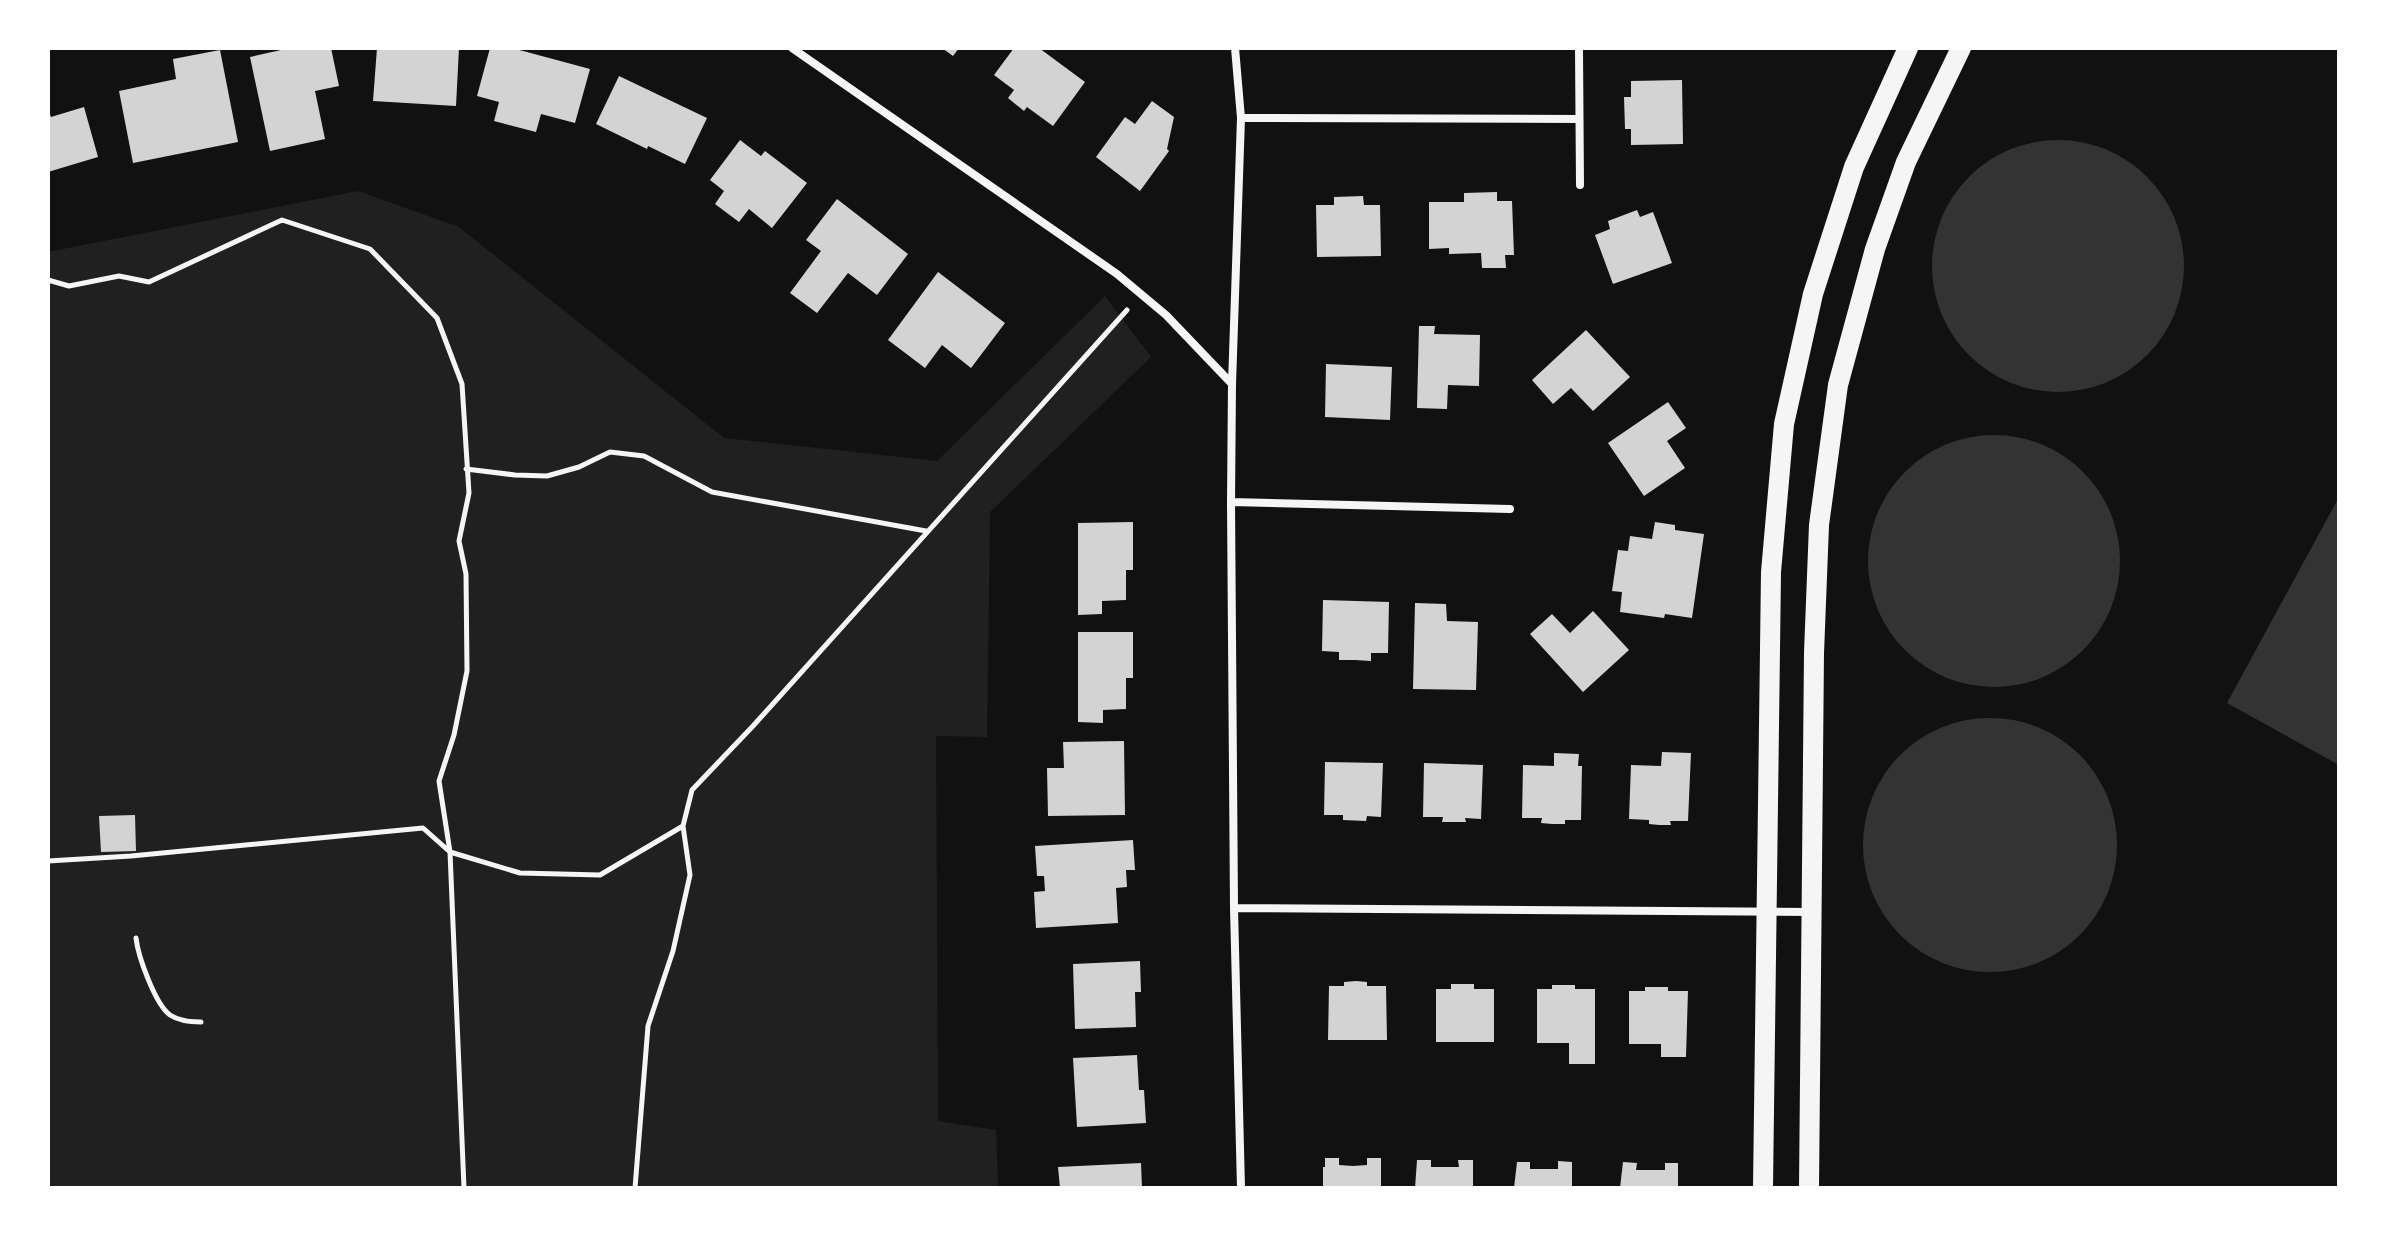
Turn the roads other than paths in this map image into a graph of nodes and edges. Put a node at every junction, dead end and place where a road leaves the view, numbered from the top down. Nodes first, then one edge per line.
1 (792, 48) edge
2 (1235, 48) edge
3 (1908, 48) edge
4 (1961, 48) edge
5 (1579, 50) dead end
6 (1241, 118) junction
7 (1579, 119) junction
8 (1580, 185) dead end
9 (1232, 384) junction
10 (1231, 502) junction
11 (1510, 509) dead end
12 (1234, 908) junction
13 (1766, 911) junction
14 (1812, 912) junction
15 (1241, 1188) edge
16 (1763, 1188) edge
17 (1809, 1188) edge

1 - 9 street
2 - 6 street
3 - 13 main road
4 - 14 main road
5 - 7 street
6 - 7 street
6 - 9 street
7 - 8 street
9 - 10 street
10 - 11 street
10 - 12 street
12 - 13 street
12 - 15 street
13 - 14 street
13 - 16 main road
14 - 17 main road

